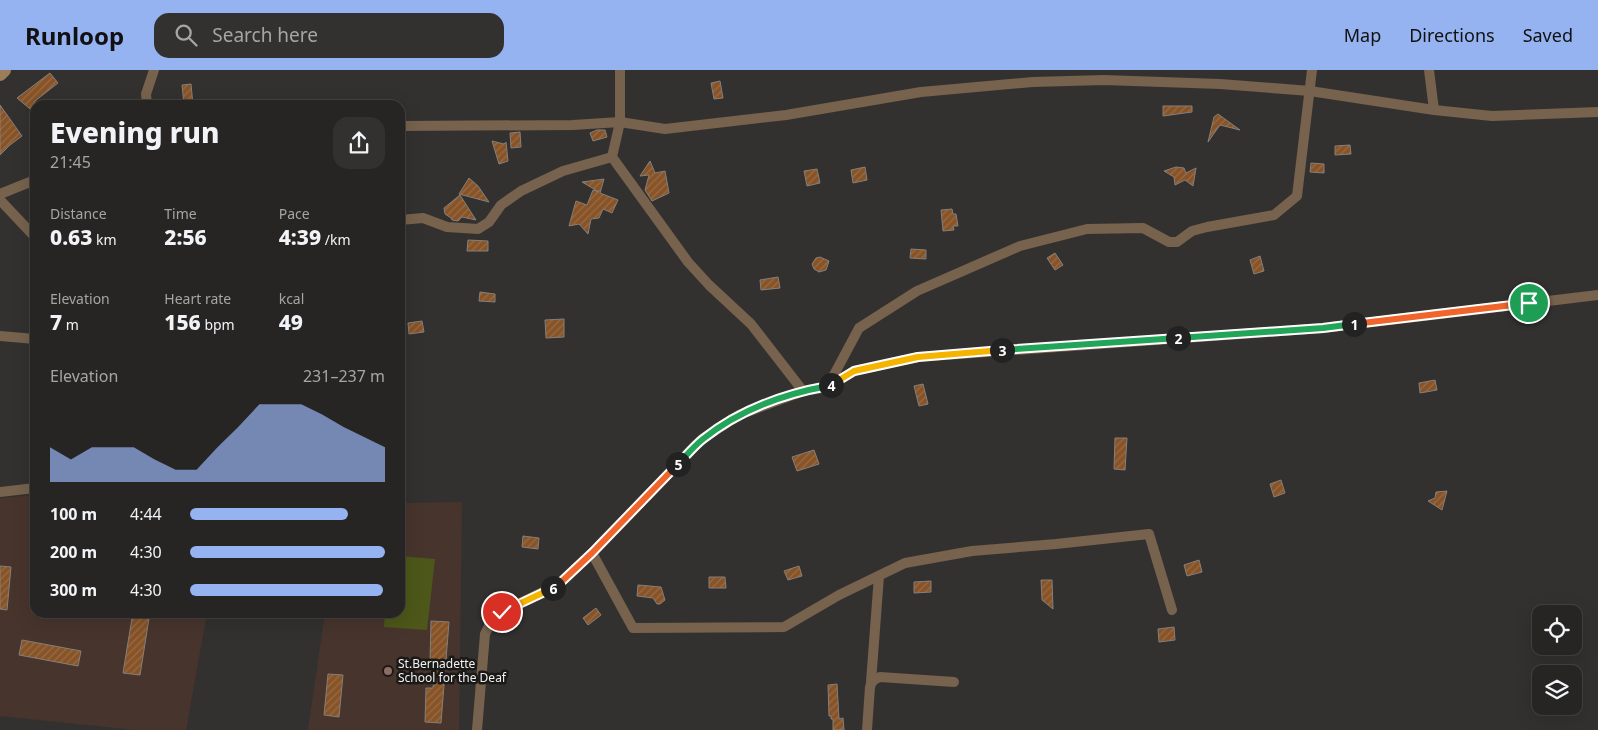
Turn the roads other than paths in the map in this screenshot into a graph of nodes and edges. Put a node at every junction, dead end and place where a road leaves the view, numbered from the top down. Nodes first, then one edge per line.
1 (4, 70) edge
2 (154, 70) edge
3 (620, 70) edge
4 (1126, 70) edge
5 (1312, 70) edge
6 (1429, 70) edge
7 (0, 74) edge
8 (1126, 81) junction
9 (1310, 91) junction
10 (147, 100) edge
11 (1434, 110) junction
12 (1598, 112) edge
13 (620, 122) junction
14 (405, 126) edge
15 (612, 157) junction
16 (30, 182) edge
17 (0, 194) edge
18 (0, 200) edge
19 (405, 220) edge
20 (30, 232) edge
21 (1598, 295) edge
22 (0, 336) edge
23 (30, 339) edge
24 (828, 386) junction
25 (803, 391) junction
26 (30, 489) edge
27 (0, 492) edge
28 (592, 553) junction
29 (879, 576) junction
30 (1172, 610) dead end
31 (872, 682) junction
32 (954, 682) dead end
33 (477, 730) edge
34 (867, 730) edge

1 - 7 main road
2 - 10 street
3 - 13 street
4 - 8 street
5 - 9 street
6 - 11 street
8 - 9 street
8 - 13 street
9 - 11 street
9 - 24 street
11 - 12 street
13 - 14 street
13 - 15 street
15 - 19 street
15 - 25 street
16 - 17 street
18 - 20 street
21 - 24 street
22 - 23 street
24 - 25 street
25 - 28 street
26 - 27 street
28 - 29 street
28 - 33 street
29 - 30 street
29 - 31 street
31 - 32 street
31 - 34 street

